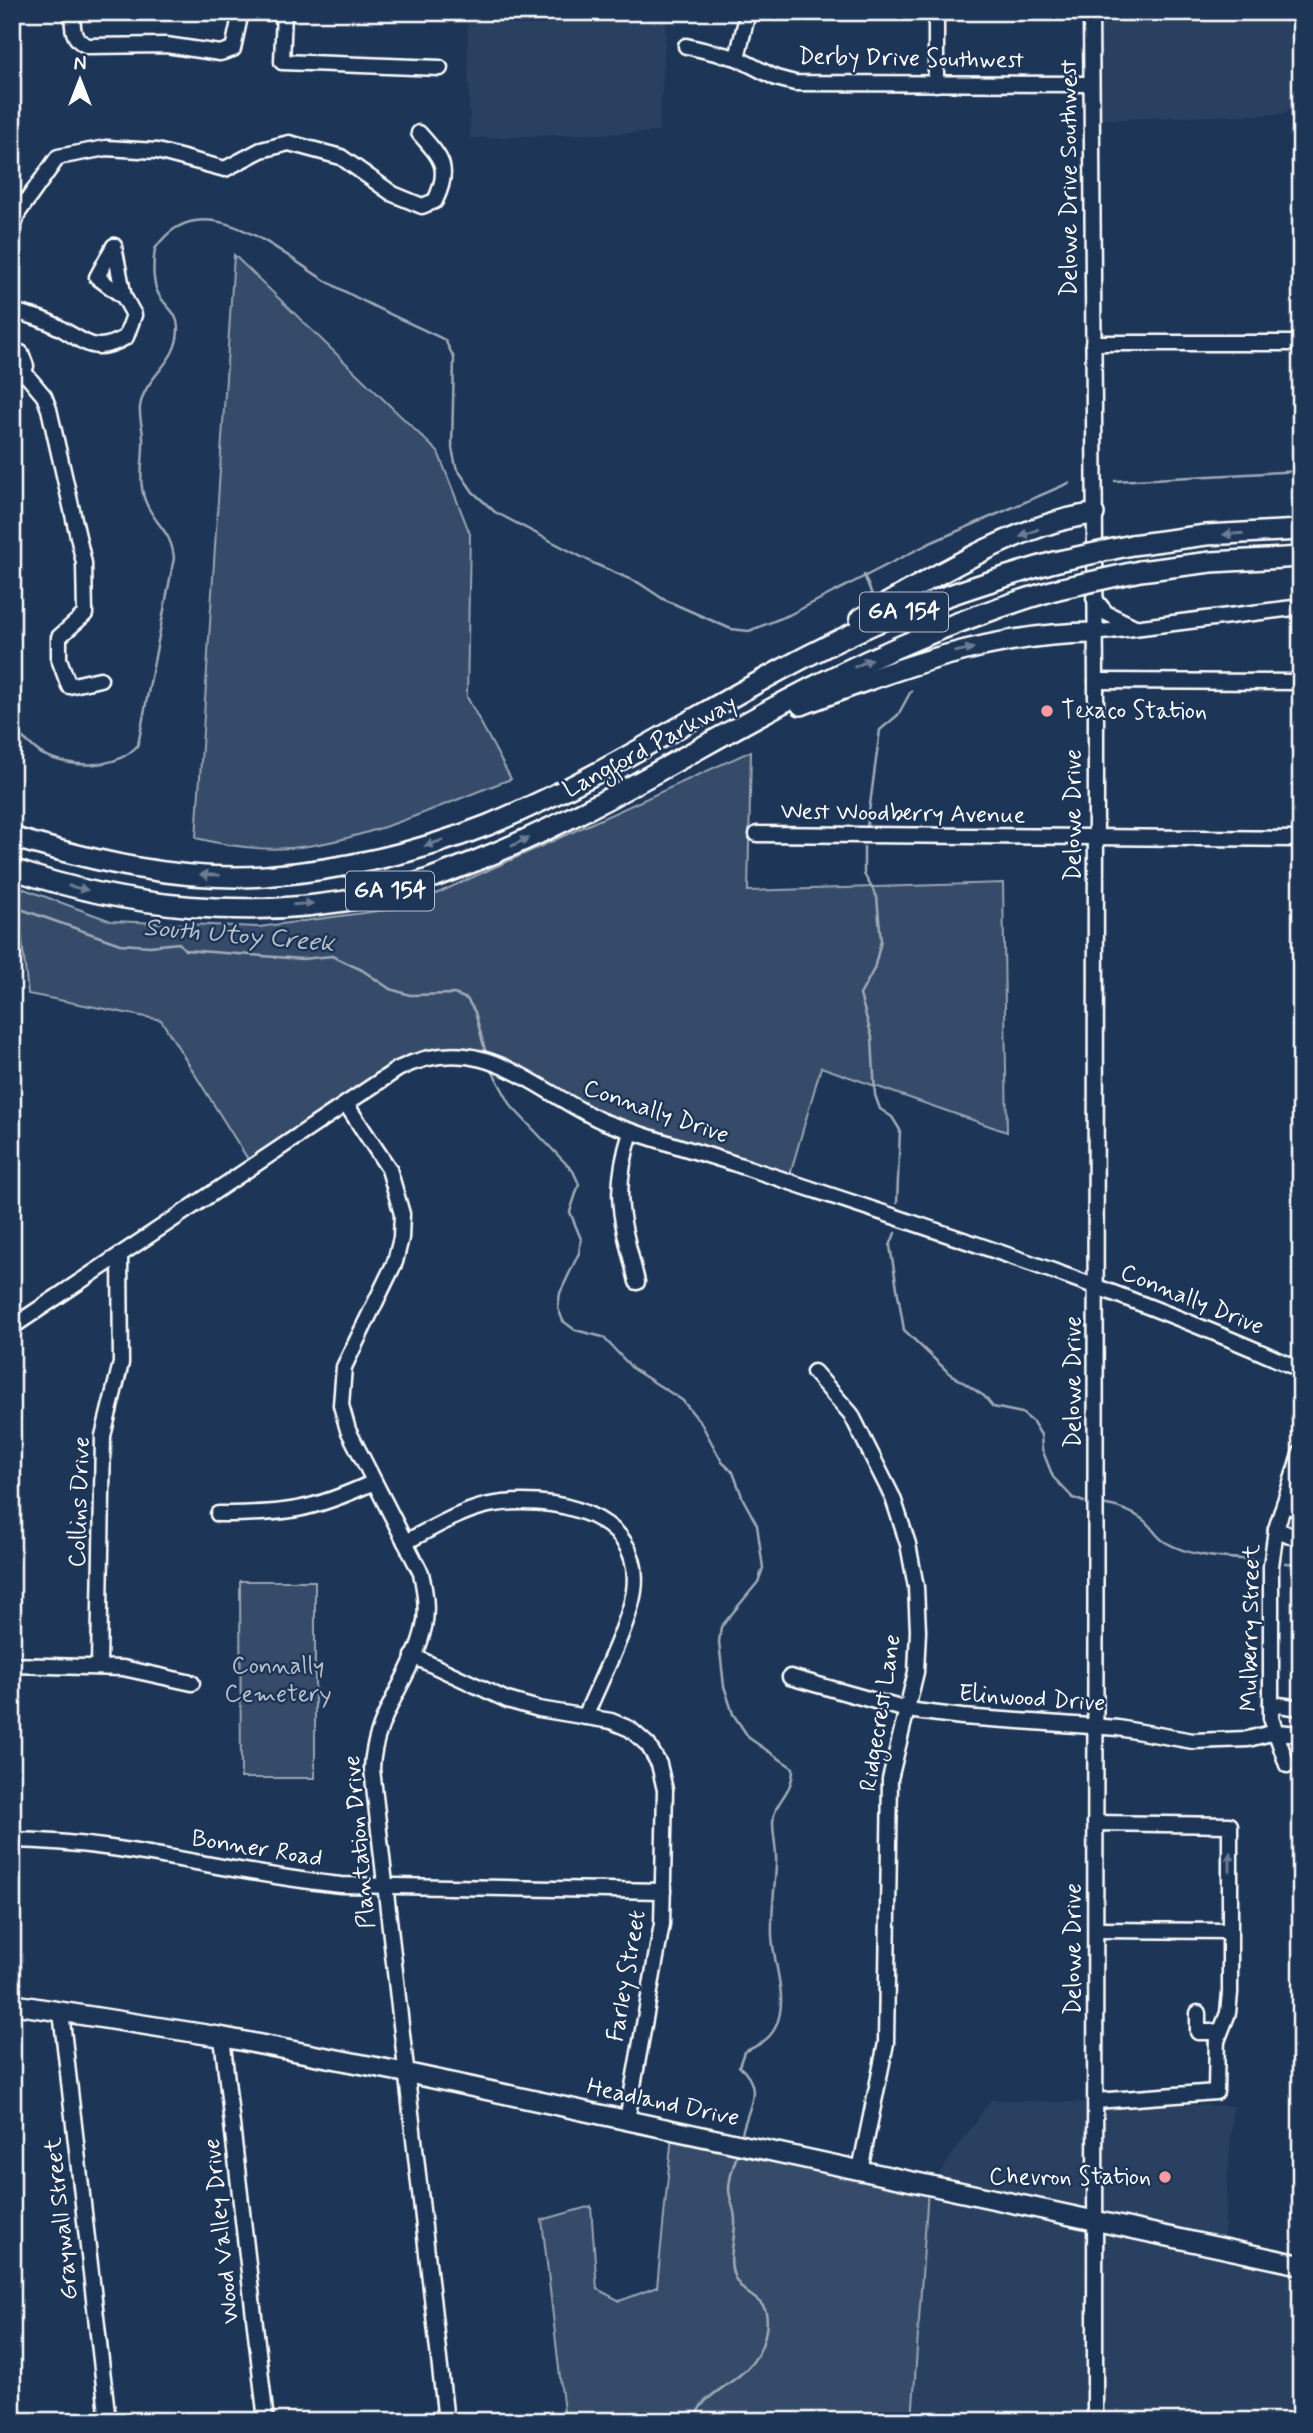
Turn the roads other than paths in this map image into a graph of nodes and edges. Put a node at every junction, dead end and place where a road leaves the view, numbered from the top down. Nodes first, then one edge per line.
1 (73, 12) edge
2 (241, 12) edge
3 (284, 12) edge
4 (748, 12) edge
5 (936, 12) edge
6 (1091, 12) edge
7 (686, 46) dead end
8 (737, 58) junction
9 (440, 68) dead end
10 (936, 83) junction
11 (1090, 84) junction
12 (419, 133) dead end
13 (12, 232) edge
14 (124, 297) dead end
15 (12, 311) edge
16 (1093, 342) junction
17 (1301, 344) edge
18 (12, 351) edge
19 (18, 374) edge
20 (1094, 514) junction
21 (1301, 530) edge
22 (1301, 557) edge
23 (1094, 598) junction
24 (1301, 607) edge
25 (1136, 627) junction
26 (1094, 633) junction
27 (100, 679) dead end
28 (1096, 681) junction
29 (762, 682) junction
30 (1301, 682) edge
31 (738, 729) junction
32 (758, 834) dead end
33 (12, 837) edge
34 (1096, 839) junction
35 (1301, 839) edge
36 (12, 869) edge
37 (346, 1104) junction
38 (631, 1132) junction
39 (120, 1256) junction
40 (637, 1282) dead end
41 (1096, 1286) junction
42 (12, 1327) edge
43 (1301, 1370) edge
44 (814, 1372) dead end
45 (1301, 1452) edge
46 (374, 1482) junction
47 (1284, 1504) junction
48 (1301, 1511) edge
49 (218, 1514) dead end
50 (1276, 1530) junction
51 (1301, 1540) edge
52 (405, 1542) junction
53 (413, 1656) junction
54 (12, 1665) edge
55 (99, 1667) junction
56 (790, 1677) dead end
57 (192, 1683) dead end
58 (1271, 1704) junction
59 (1301, 1708) edge
60 (907, 1710) junction
61 (585, 1717) junction
62 (1095, 1726) junction
63 (1275, 1732) junction
64 (1301, 1734) edge
65 (1287, 1765) dead end
66 (1096, 1823) junction
67 (12, 1840) edge
68 (386, 1887) junction
69 (663, 1891) junction
70 (1096, 1930) junction
71 (1229, 1931) junction
72 (12, 2004) edge
73 (61, 2012) junction
74 (1198, 2013) dead end
75 (222, 2037) junction
76 (1217, 2041) junction
77 (407, 2073) junction
78 (1096, 2101) junction
79 (627, 2120) junction
80 (860, 2170) junction
81 (1096, 2219) junction
82 (1301, 2265) edge
83 (108, 2421) edge
84 (266, 2421) edge
85 (446, 2421) edge
86 (1095, 2421) edge

1 - 2 street
3 - 9 street
4 - 8 street
5 - 10 street
6 - 11 street, Delowe Drive Southwest
7 - 8 street, Derby Drive Southwest
8 - 10 street, Derby Drive Southwest
10 - 11 street, Derby Drive Southwest
11 - 16 street, Delowe Drive Southwest
12 - 13 street
14 - 15 street
16 - 17 street
16 - 20 street, Delowe Drive
18 - 19 street
19 - 27 street
20 - 23 street, Delowe Drive
20 -> 29 highway
21 -> 29 highway, Langford Parkway / GA 154, bridge
31 -> 22 highway, Langford Parkway / GA 154, bridge
23 - 25 street
23 - 26 street, Delowe Drive
24 - 25 street
25 - 26 street
26 - 28 street, Delowe Drive
31 -> 26 highway
28 - 30 street
28 - 34 street, Delowe Drive
29 -> 33 highway, Langford Parkway / GA 154
36 -> 31 highway, Langford Parkway / GA 154
32 - 34 street, West Woodberry Avenue
34 - 35 street, West Woodberry Avenue
34 - 41 street, Delowe Drive
37 - 38 street, Connally Drive
37 - 39 street, Connally Drive
37 - 46 street, Plantation Drive
38 - 40 street
38 - 41 street, Connally Drive
39 - 42 street, Connally Drive
39 - 55 street, Collins Drive
41 - 43 street, Connally Drive
41 - 62 street, Delowe Drive
44 - 60 street, Ridgecrest Lane
45 - 47 street, Mulberry Street
46 - 49 street
46 - 52 street, Plantation Drive
47 - 48 street
47 - 50 street, Mulberry Street
50 - 51 street
50 - 58 street, Mulberry Street
52 - 53 street, Plantation Drive
52 - 61 street
53 - 61 street, Farley Street
53 - 68 street, Plantation Drive
54 - 55 street
55 - 57 street
56 - 60 street, Elinwood Drive
58 - 59 street
58 - 63 street, Mulberry Street
60 - 62 street, Elinwood Drive
60 - 80 street, Ridgecrest Lane
61 - 69 street, Farley Street
62 - 63 street, Elinwood Drive
62 - 66 street, Delowe Drive
63 - 64 street, Elinwood Drive
63 - 65 street, Mulberry Street
66 - 70 street, Delowe Drive
71 -> 66 street
67 - 68 street, Bonner Road
68 - 69 street, Bonner Road
68 - 77 street, Plantation Drive
69 - 79 street, Farley Street
70 - 71 street
70 - 78 street, Delowe Drive
71 - 76 street
72 - 73 main road, Headland Drive
73 - 75 main road, Headland Drive
73 - 83 street, Graywall Street
74 - 76 street
75 - 77 main road, Headland Drive
75 - 84 street, Wood Valley Drive
76 - 78 street
77 - 79 main road, Headland Drive
77 - 85 street, Plantation Drive
78 - 81 street, Delowe Drive
79 - 80 main road, Headland Drive
80 - 81 main road, Headland Drive
81 - 82 main road, Headland Drive
81 - 86 street, Delowe Drive

